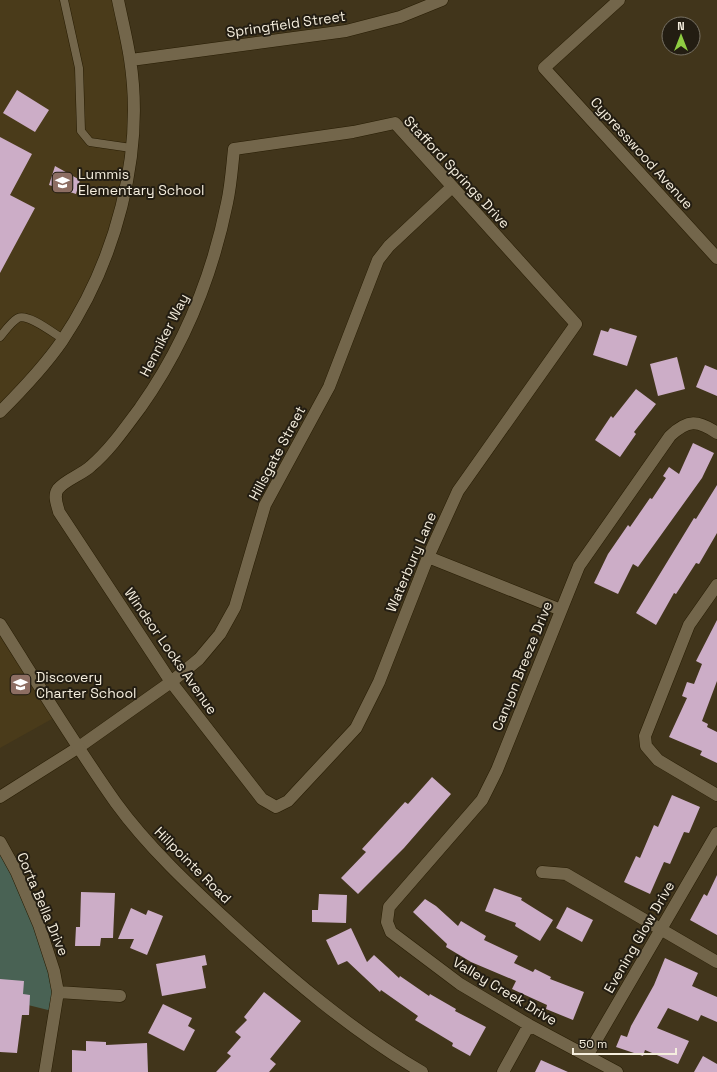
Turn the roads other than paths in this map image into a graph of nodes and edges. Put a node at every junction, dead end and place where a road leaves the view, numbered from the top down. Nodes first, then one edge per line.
1 (64, 0) edge
2 (118, 0) edge
3 (442, 0) edge
4 (619, 0) edge
5 (130, 60) junction
6 (132, 148) junction
7 (234, 149) joint
8 (452, 187) junction
9 (717, 258) edge
10 (576, 324) joint
11 (0, 337) edge
12 (63, 339) junction
13 (0, 412) edge
14 (717, 433) edge
15 (55, 500) joint
16 (428, 557) junction
17 (717, 585) edge
18 (561, 610) junction
19 (0, 624) edge
20 (171, 682) junction
21 (79, 747) junction
22 (717, 794) edge
23 (0, 797) edge
24 (276, 807) joint
25 (717, 833) edge
26 (0, 842) edge
27 (542, 872) dead end
28 (388, 922) joint
29 (661, 929) junction
30 (717, 962) edge
31 (58, 992) junction
32 (120, 996) dead end
33 (529, 1025) junction
34 (587, 1056) junction
35 (45, 1072) edge
36 (422, 1072) edge
37 (503, 1072) edge
38 (617, 1072) edge

1 - 6 lane
2 - 5 street
3 - 5 street, Springfield Street
4 - 9 street, Cypresswood Avenue
5 - 6 street
6 - 12 street
7 - 8 street, Stafford Springs Drive
7 - 15 street, Henniker Way
8 - 10 street, Stafford Springs Drive
8 - 20 street, Hillsgate Street
10 - 16 street, Waterbury Lane
11 - 12 lane
12 - 13 street
14 - 18 street, Canyon Breeze Drive
15 - 20 street, Windsor Locks Avenue
16 - 18 street
16 - 24 street, Waterbury Lane
17 - 22 street
18 - 28 street, Canyon Breeze Drive
19 - 21 street, Hillpointe Road
20 - 21 street, Hillsgate Street
20 - 24 street, Windsor Locks Avenue
21 - 23 street, Hillsgate Street
21 - 36 street, Hillpointe Road
25 - 29 street, Evening Glow Drive
26 - 31 street, Corta Bella Drive
27 - 29 street
28 - 33 street, Valley Creek Drive
29 - 30 street
29 - 34 street, Evening Glow Drive
31 - 32 street
31 - 35 street, Corta Bella Drive
33 - 34 street, Valley Creek Drive
33 - 37 street
34 - 38 street, Valley Creek Drive

